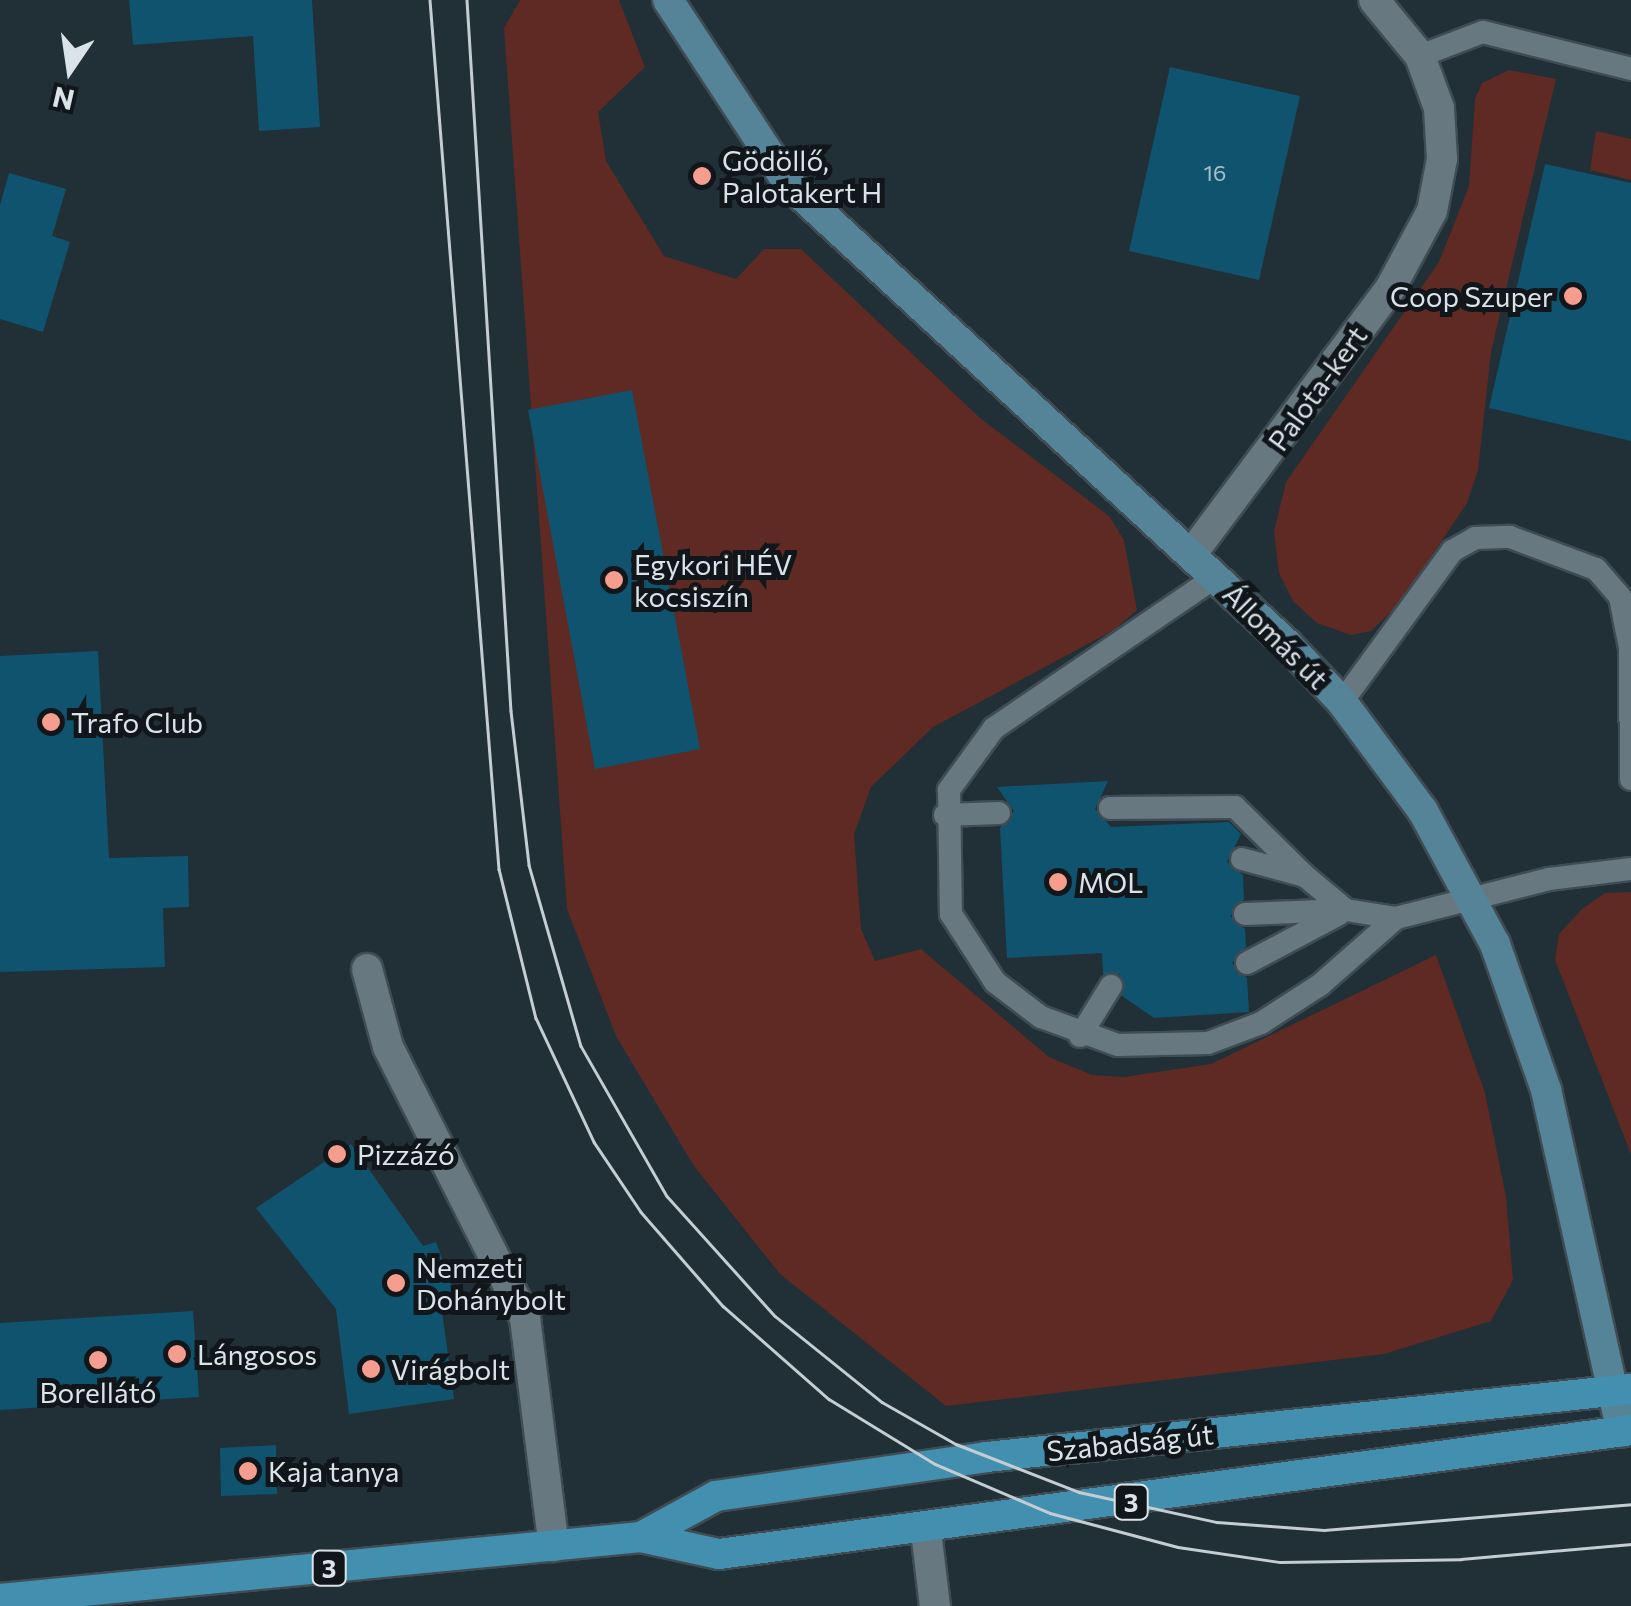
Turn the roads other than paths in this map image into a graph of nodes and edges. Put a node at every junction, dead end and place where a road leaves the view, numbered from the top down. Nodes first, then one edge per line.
1 (668, 0) edge
2 (1374, 0) edge
3 (1420, 56) junction
4 (1631, 69) edge
5 (1192, 552) junction
6 (1217, 576) junction
7 (1626, 596) edge
8 (1342, 702) junction
9 (1631, 779) edge
10 (999, 813) dead end
11 (1115, 814) dead end
12 (945, 815) junction
13 (1242, 858) dead end
14 (1631, 869) edge
15 (1306, 876) junction
16 (1472, 896) junction
17 (1346, 910) junction
18 (1244, 914) dead end
19 (1396, 918) junction
20 (1246, 963) dead end
21 (367, 969) dead end
22 (1111, 986) dead end
23 (1080, 1036) junction
24 (1622, 1390) edge
25 (1626, 1431) edge
26 (926, 1531) junction
27 (640, 1537) junction
28 (554, 1546) junction
29 (11, 1601) edge
30 (935, 1606) edge

1 - 5 main road, Állomás út
2 - 3 street, Palota-kert
3 - 4 lane
3 - 5 street, Palota-kert
5 - 6 main road, Állomás út
6 - 8 main road, Állomás út
6 - 12 lane
7 - 8 lane
7 - 9 lane
8 - 16 main road, Állomás út
10 - 12 lane
11 - 15 lane
12 - 23 lane
13 - 15 lane
14 - 16 lane
15 - 17 lane
16 - 19 lane
16 - 24 main road, Állomás út
17 - 18 lane
17 - 19 lane
17 - 20 lane
19 - 23 lane
21 - 28 street
22 - 23 lane
24 - 25 main road, Állomás út
24 - 27 main road, Szabadság út / 3
25 - 26 main road, Szabadság út / 3
26 - 27 main road, Szabadság út / 3
26 - 30 street
27 - 28 main road, Szabadság út / 3
28 - 29 main road, Szabadság út / 3

